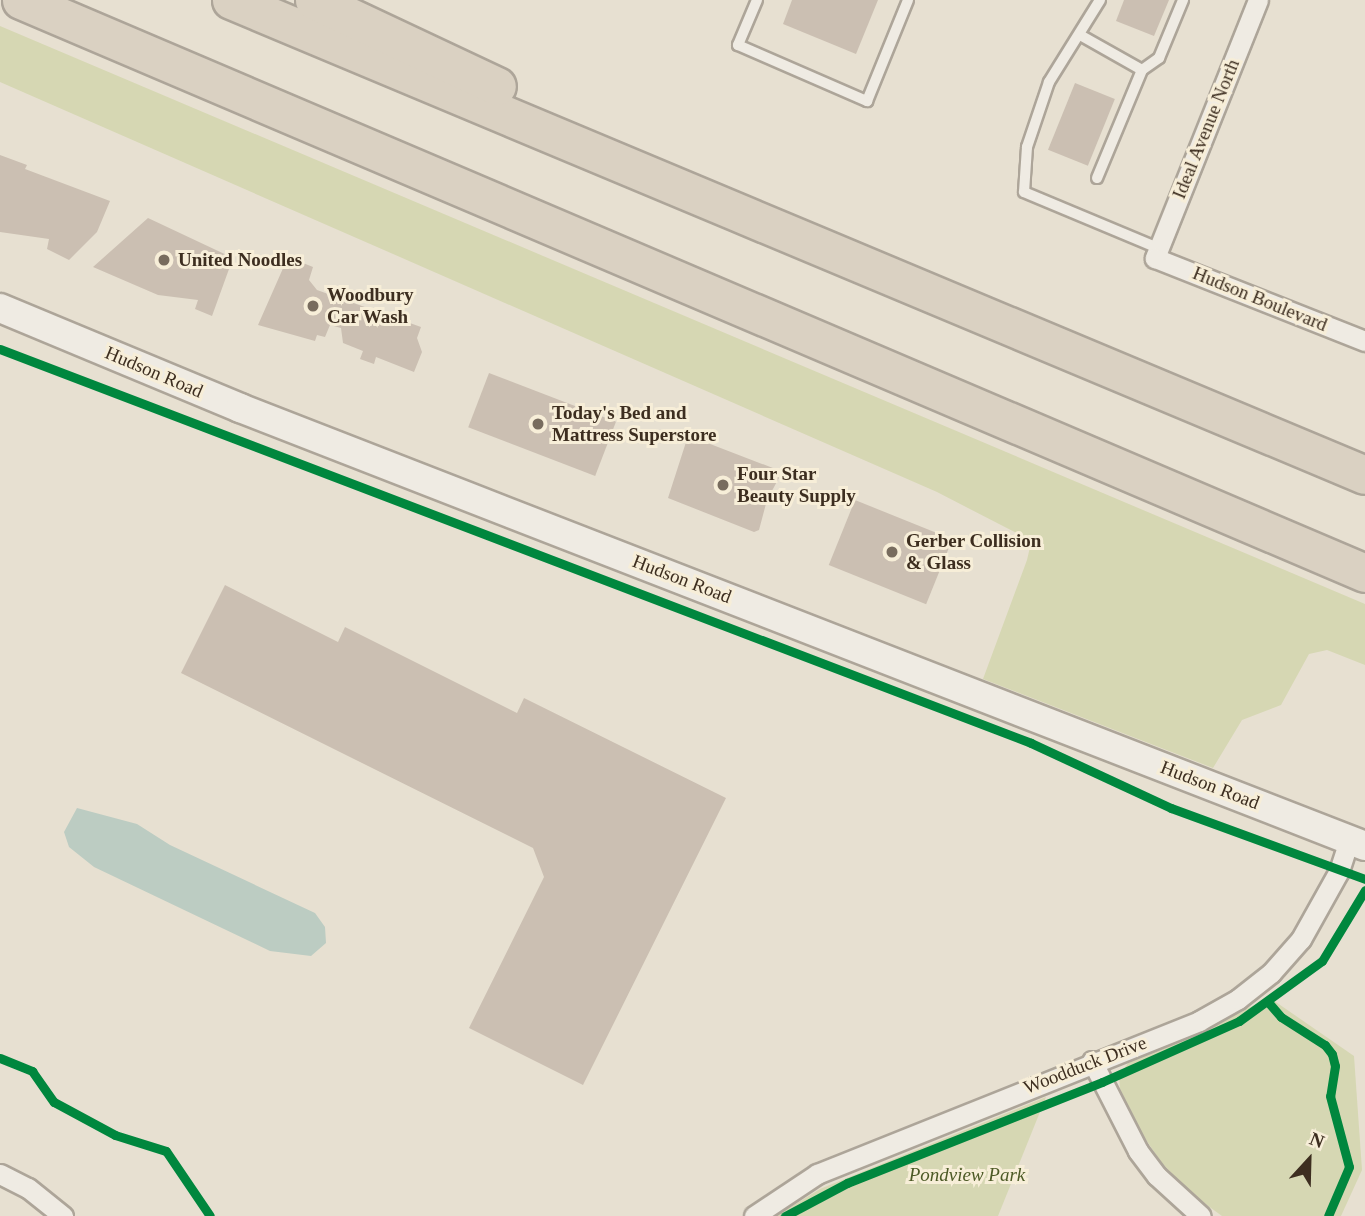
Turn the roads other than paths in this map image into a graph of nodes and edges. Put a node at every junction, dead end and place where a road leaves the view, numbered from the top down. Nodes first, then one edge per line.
1 (9, 0) edge
2 (21, 0) edge
3 (231, 0) edge
4 (314, 0) edge
5 (757, 0) edge
6 (908, 0) edge
7 (1100, 0) edge
8 (1183, 0) edge
9 (1258, 0) edge
10 (85, 28) junction
11 (1080, 35) junction
12 (1142, 70) junction
13 (1097, 178) dead end
14 (671, 185) junction
15 (1157, 253) junction
16 (0, 308) edge
17 (1365, 341) edge
18 (1365, 475) edge
19 (1365, 573) edge
20 (1357, 843) edge
21 (1092, 1061) junction
22 (0, 1174) edge
23 (64, 1216) edge
24 (754, 1216) edge
25 (1201, 1216) edge

1 - 10 highway
2 - 10 highway
3 - 14 highway
4 - 14 highway
5 - 6 lane
7 - 11 lane
8 - 12 lane
9 - 15 street, Ideal Avenue North
10 - 19 highway
11 - 12 lane
11 - 15 lane
12 - 13 lane
14 - 18 highway
15 - 17 street, Hudson Boulevard
16 - 20 street, Hudson Road
20 - 21 street, Woodduck Drive
21 - 24 street, Woodduck Drive
21 - 25 street
22 - 23 street

